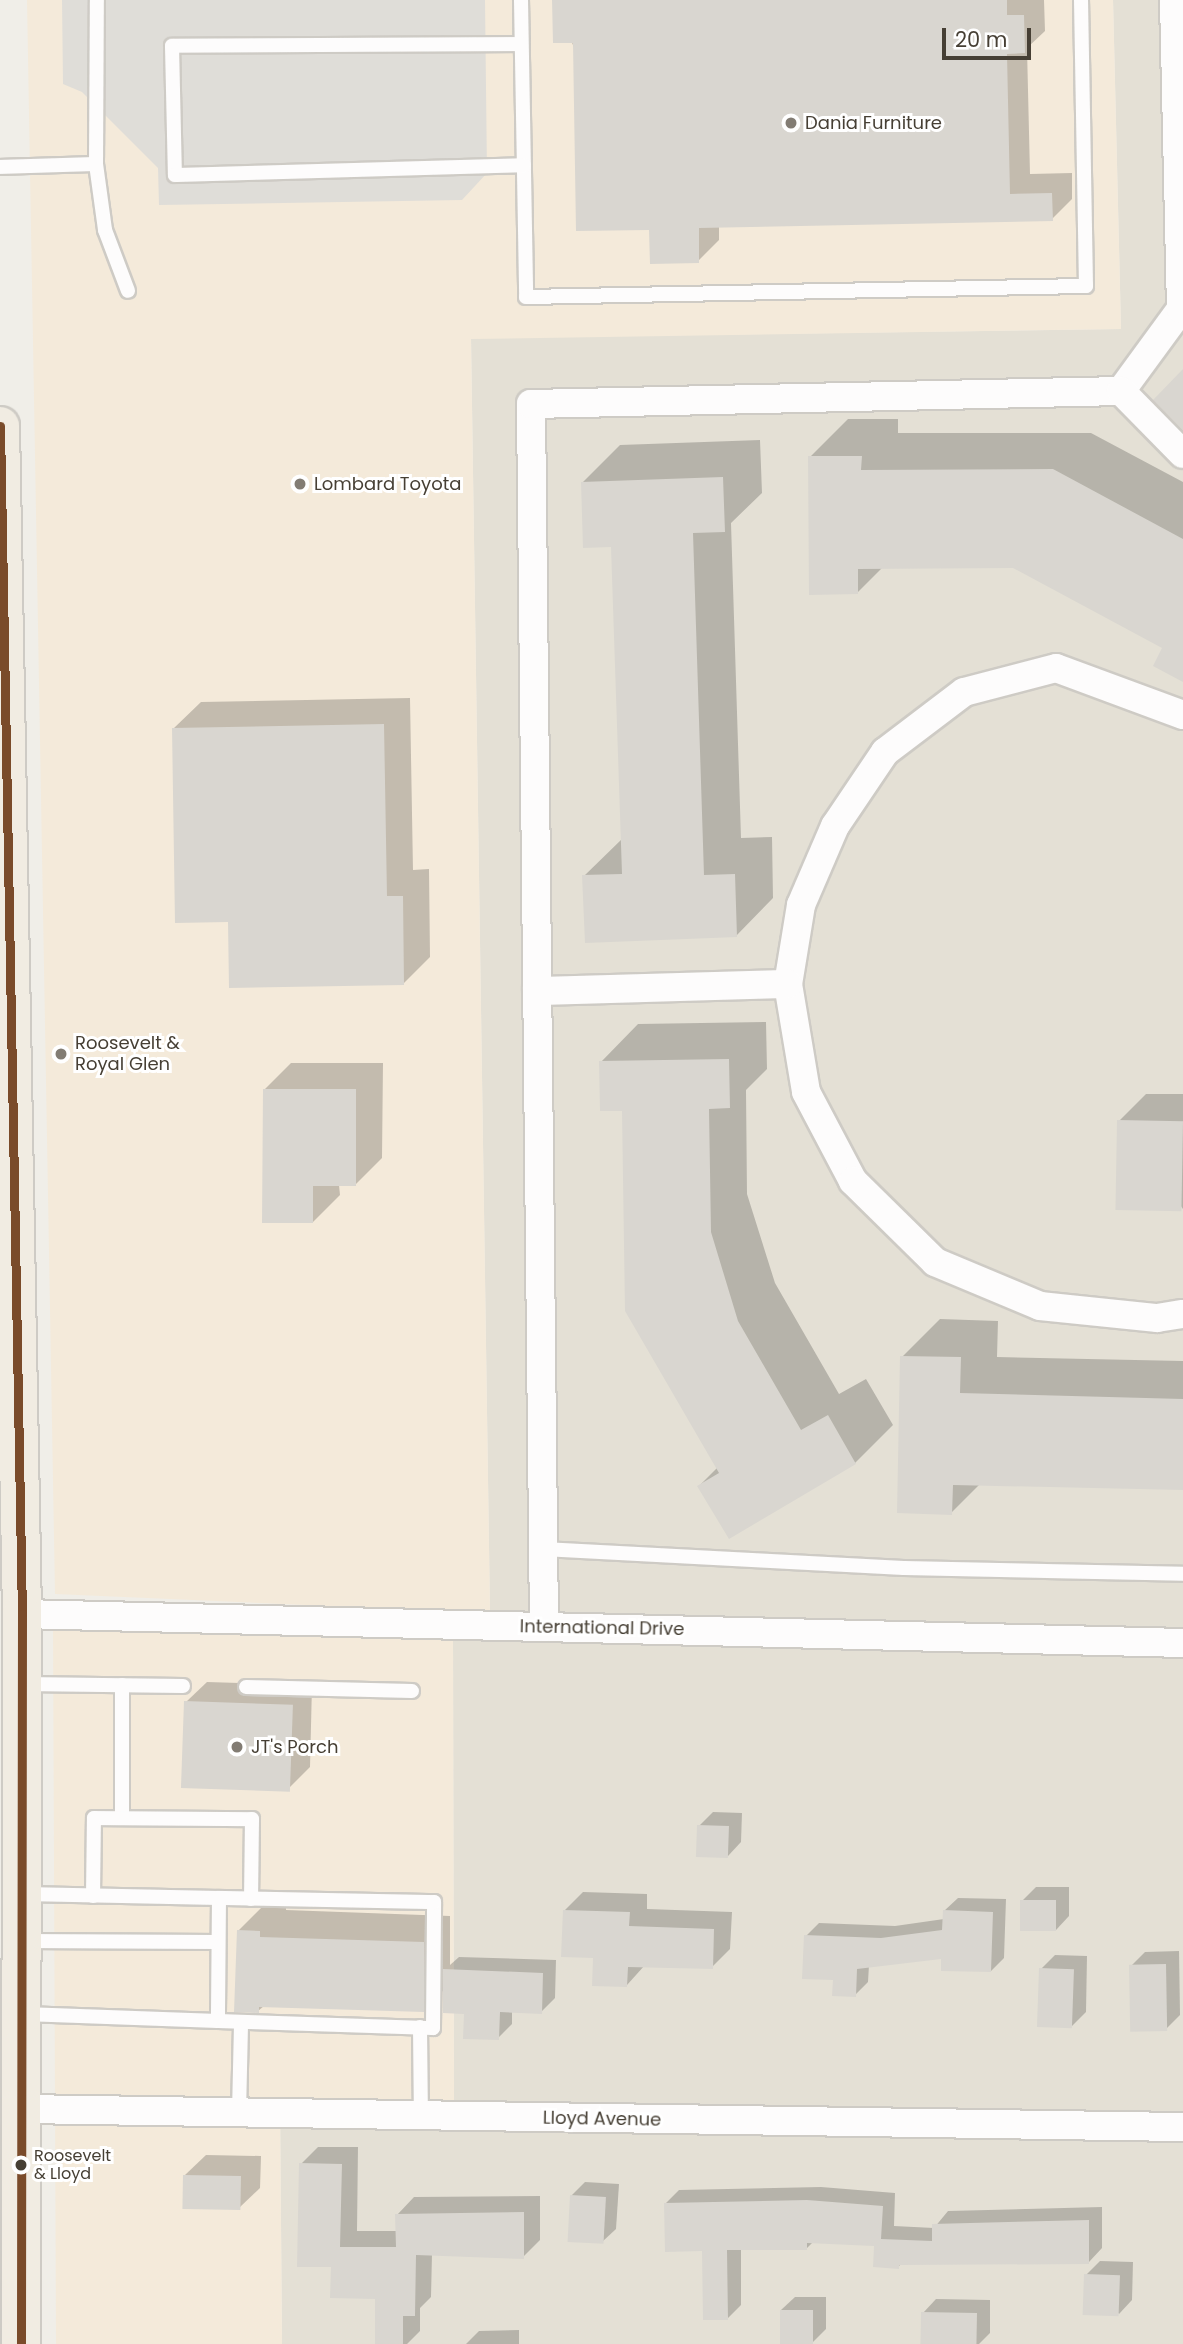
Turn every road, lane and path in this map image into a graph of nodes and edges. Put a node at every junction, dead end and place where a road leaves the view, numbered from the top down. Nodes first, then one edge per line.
1 (97, 0) edge
2 (521, 0) edge
3 (1081, 0) edge
4 (1174, 0) edge
5 (522, 44) junction
6 (96, 164) junction
7 (524, 165) junction
8 (0, 167) edge
9 (128, 290) dead end
10 (1182, 310) edge
11 (1121, 391) junction
12 (0, 426) edge
13 (0, 440) edge
14 (1183, 454) edge
15 (1183, 715) edge
16 (5, 982) edge
17 (788, 984) junction
18 (537, 991) junction
19 (5, 1019) edge
20 (1183, 1314) edge
21 (543, 1549) junction
22 (1183, 1574) edge
23 (16, 1613) junction
24 (544, 1627) junction
25 (1183, 1643) edge
26 (22, 1684) junction
27 (122, 1685) junction
28 (183, 1686) dead end
29 (246, 1687) dead end
30 (412, 1690) dead end
31 (122, 1817) junction
32 (11, 1832) edge
33 (23, 1894) junction
34 (93, 1896) junction
35 (219, 1898) junction
36 (251, 1899) junction
37 (23, 1941) junction
38 (218, 1942) junction
39 (22, 2014) junction
40 (218, 2021) junction
41 (241, 2022) junction
42 (420, 2027) junction
43 (22, 2109) junction
44 (239, 2113) junction
45 (421, 2116) junction
46 (1183, 2127) edge
47 (21, 2344) edge

1 - 6 lane
2 - 5 lane
3 - 7 lane
4 - 10 street
5 - 7 lane
5 - 7 lane
6 - 8 lane
6 - 9 lane
10 - 11 street
11 - 14 street
11 - 18 street
12 - 13 main road
13 - 16 main road
15 - 17 street
16 - 19 main road
17 - 18 street
17 - 20 street
18 - 21 street
19 - 23 main road
21 - 22 lane
21 - 24 street
23 - 24 street, International Drive
23 - 26 main road
24 - 25 street, International Drive
26 - 27 lane
26 - 32 main road
27 - 28 lane
27 - 31 lane
29 - 30 lane
31 - 34 lane
31 - 36 lane
32 - 33 main road
33 - 34 lane
33 - 37 main road
34 - 35 lane
35 - 36 lane
35 - 38 lane
36 - 42 lane
37 - 38 lane
37 - 39 main road
38 - 40 lane
39 - 40 lane
39 - 43 main road
40 - 41 lane
41 - 42 lane
41 - 44 lane
42 - 45 lane
43 - 44 street, Lloyd Avenue
43 - 47 main road
44 - 45 street, Lloyd Avenue
45 - 46 street, Lloyd Avenue

